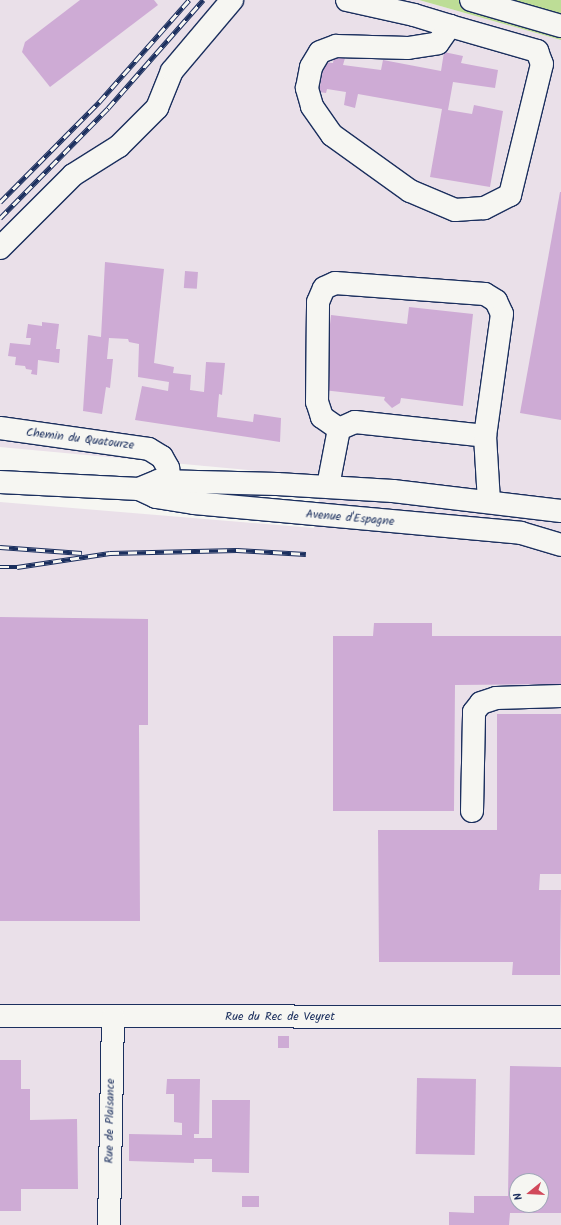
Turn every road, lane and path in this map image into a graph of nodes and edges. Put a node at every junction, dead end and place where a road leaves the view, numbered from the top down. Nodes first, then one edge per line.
1 (232, 0) edge
2 (347, 0) edge
3 (471, 0) edge
4 (450, 26) junction
5 (561, 26) edge
6 (0, 248) edge
7 (0, 428) edge
8 (339, 429) junction
9 (485, 436) junction
10 (0, 482) edge
11 (328, 486) junction
12 (172, 490) junction
13 (489, 502) junction
14 (561, 511) edge
15 (561, 545) edge
16 (561, 696) edge
17 (472, 811) dead end
18 (0, 1016) edge
19 (113, 1017) junction
20 (561, 1018) edge
21 (109, 1225) edge

1 - 6 street
2 - 4 street
3 - 5 street
4 - 4 street
7 - 12 street, Chemin du Quatourze
8 - 9 street
8 - 9 street
8 - 11 street
9 - 13 street
10 - 12 street, Avenue d'Espagne
11 - 12 street, Avenue d'Espagne
11 - 13 street, Avenue d'Espagne
12 - 15 street, Avenue d'Espagne
13 - 14 street, Avenue d'Espagne
16 - 17 street
18 - 19 street, Rue du Rec de Veyret
19 - 20 street, Rue du Rec de Veyret
19 - 21 street, Rue de Plaisance

